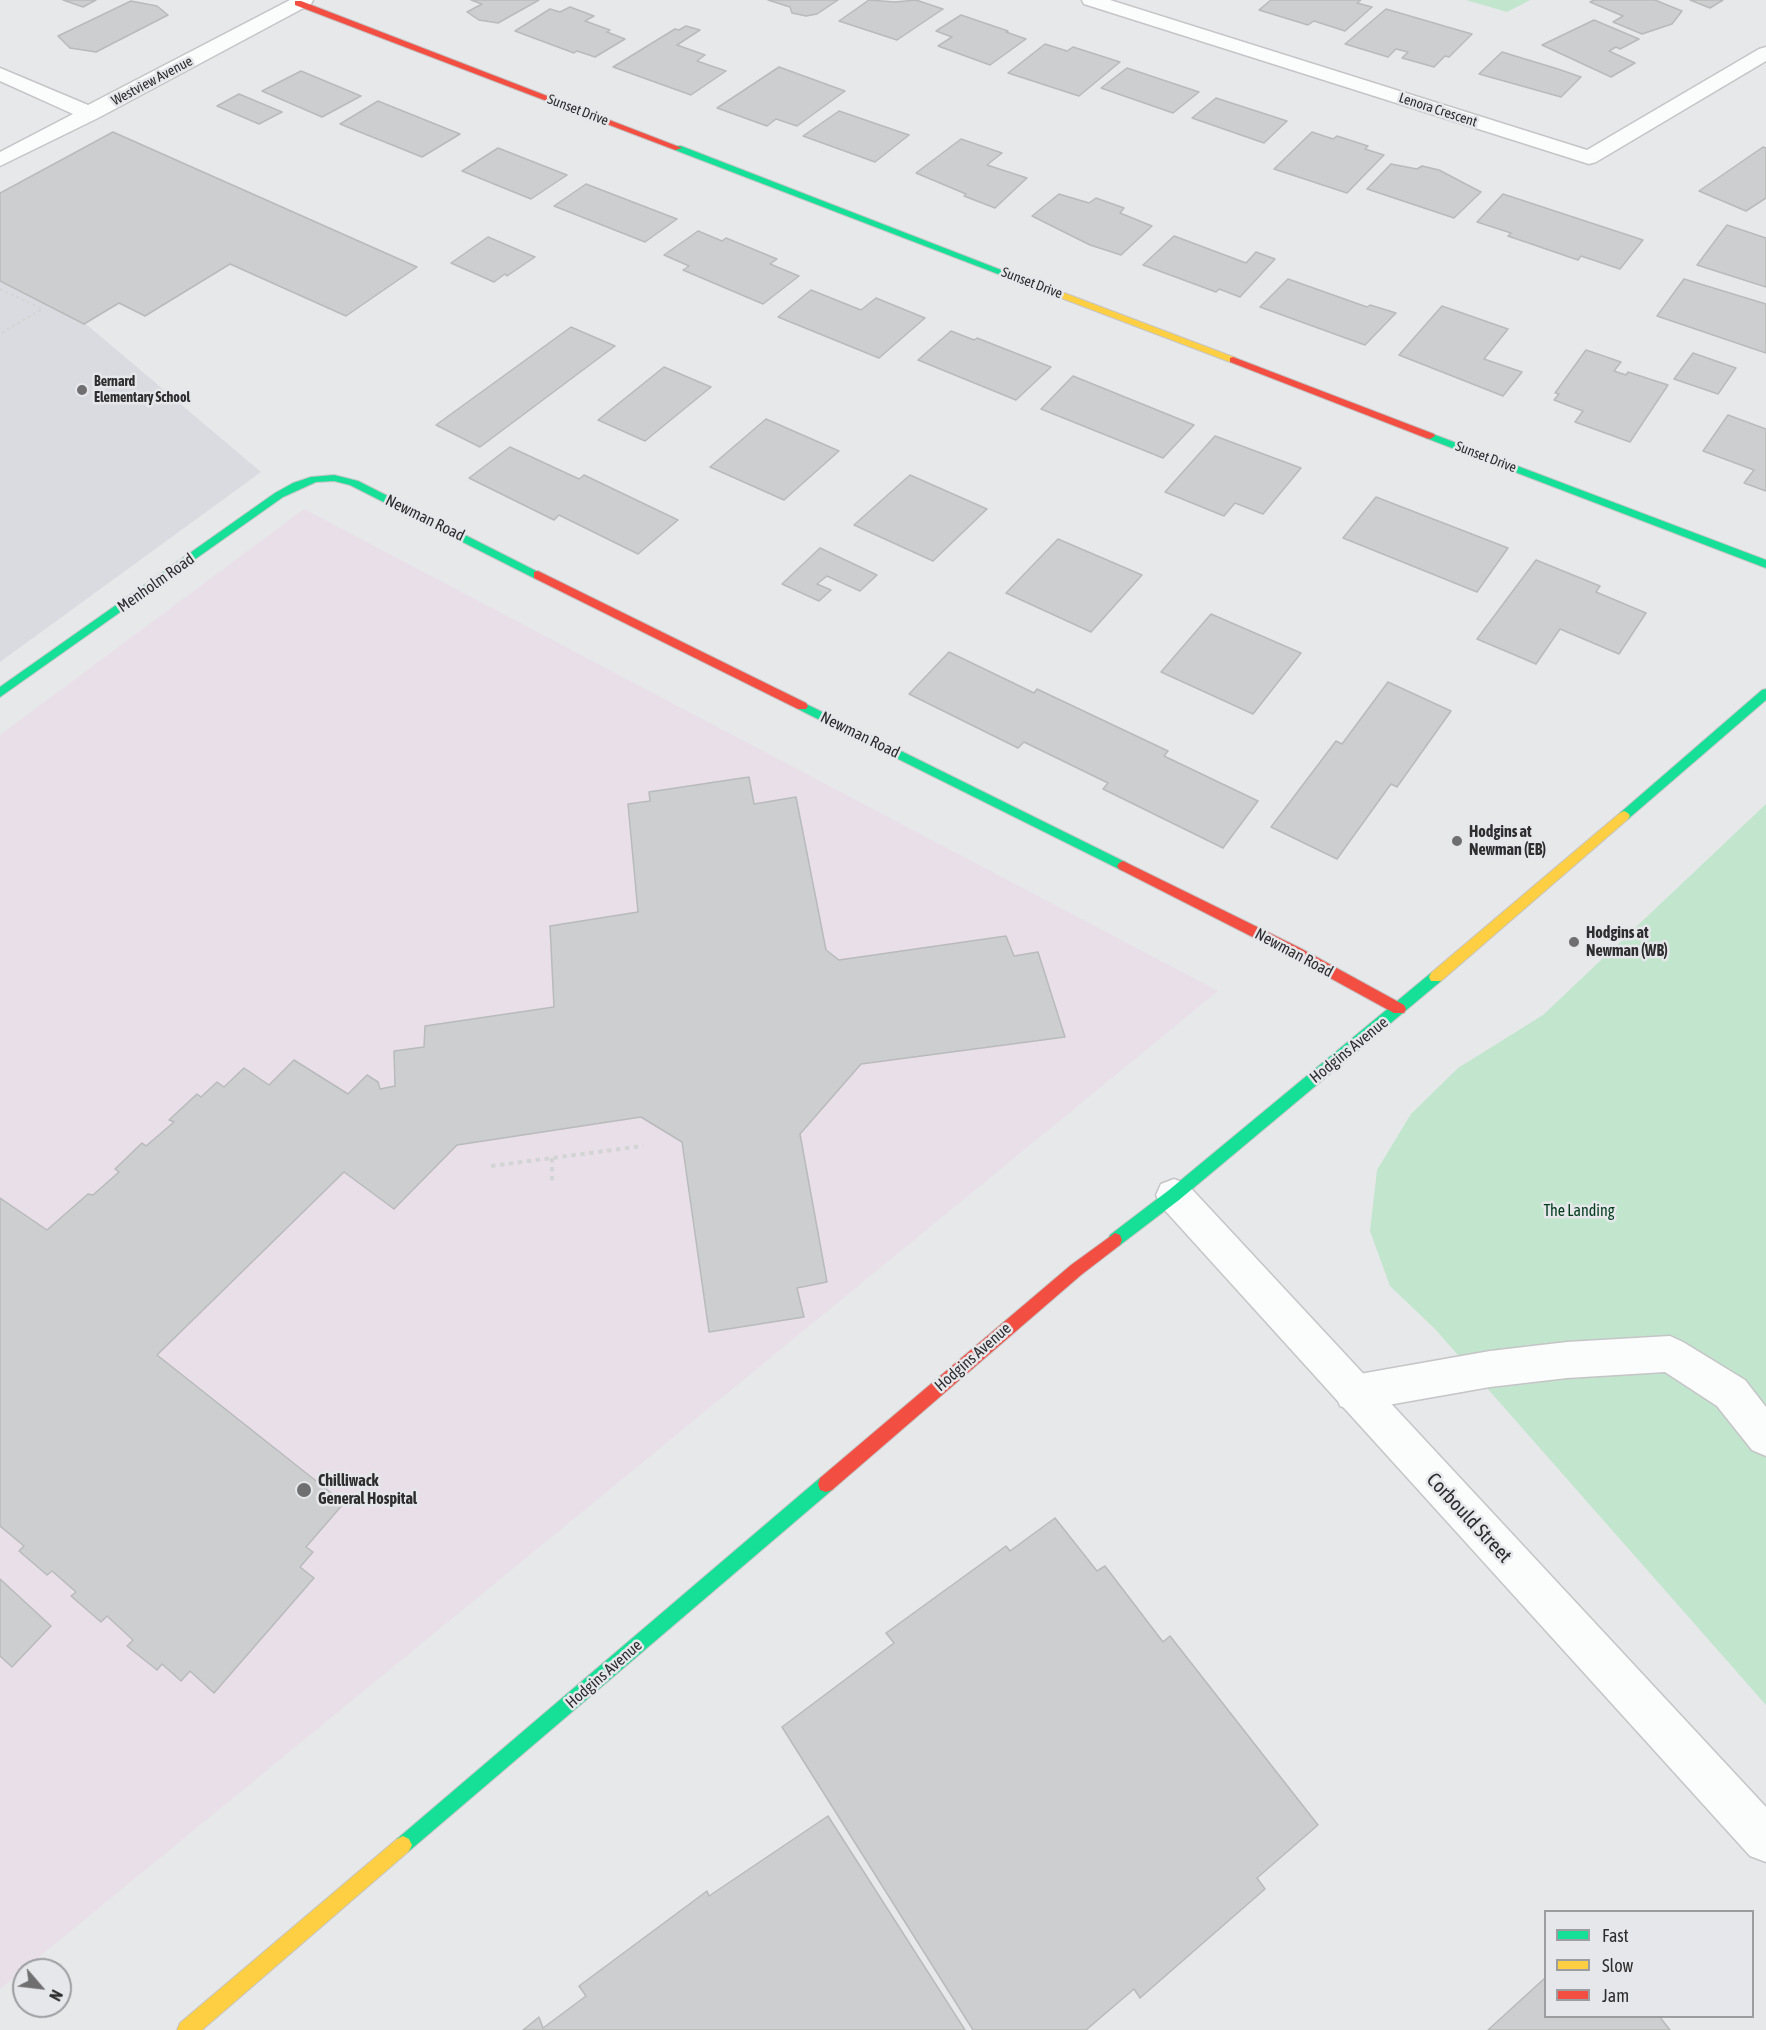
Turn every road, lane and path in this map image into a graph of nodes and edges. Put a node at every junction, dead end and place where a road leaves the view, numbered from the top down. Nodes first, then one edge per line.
1 (1091, 0) edge
2 (301, 2) edge
3 (1766, 53) edge
4 (0, 74) edge
5 (91, 114) junction
6 (0, 160) edge
7 (0, 289) edge
8 (0, 334) edge
9 (315, 479) joint
10 (1766, 564) edge
11 (0, 693) edge
12 (1766, 693) edge
13 (1399, 1010) junction
14 (643, 1146) dead end
15 (552, 1158) junction
16 (491, 1166) dead end
17 (552, 1184) dead end
18 (1173, 1195) junction
19 (1354, 1394) junction
20 (1766, 1437) edge
21 (1766, 1840) edge
22 (187, 2030) edge

1 - 3 street, Lenora Crescent
2 - 5 street, Westview Avenue
2 - 10 street, Sunset Drive
4 - 5 street
5 - 6 street, Westview Avenue
7 - 8 path
9 - 11 street, Menholm Road
9 - 13 street, Newman Road
12 - 13 street, Hodgins Avenue
13 - 18 street, Hodgins Avenue
14 - 15 path
15 - 16 path
15 - 17 path
18 - 19 street, Corbould Street
18 - 22 street, Hodgins Avenue
19 - 20 street
19 - 21 street, Corbould Street

